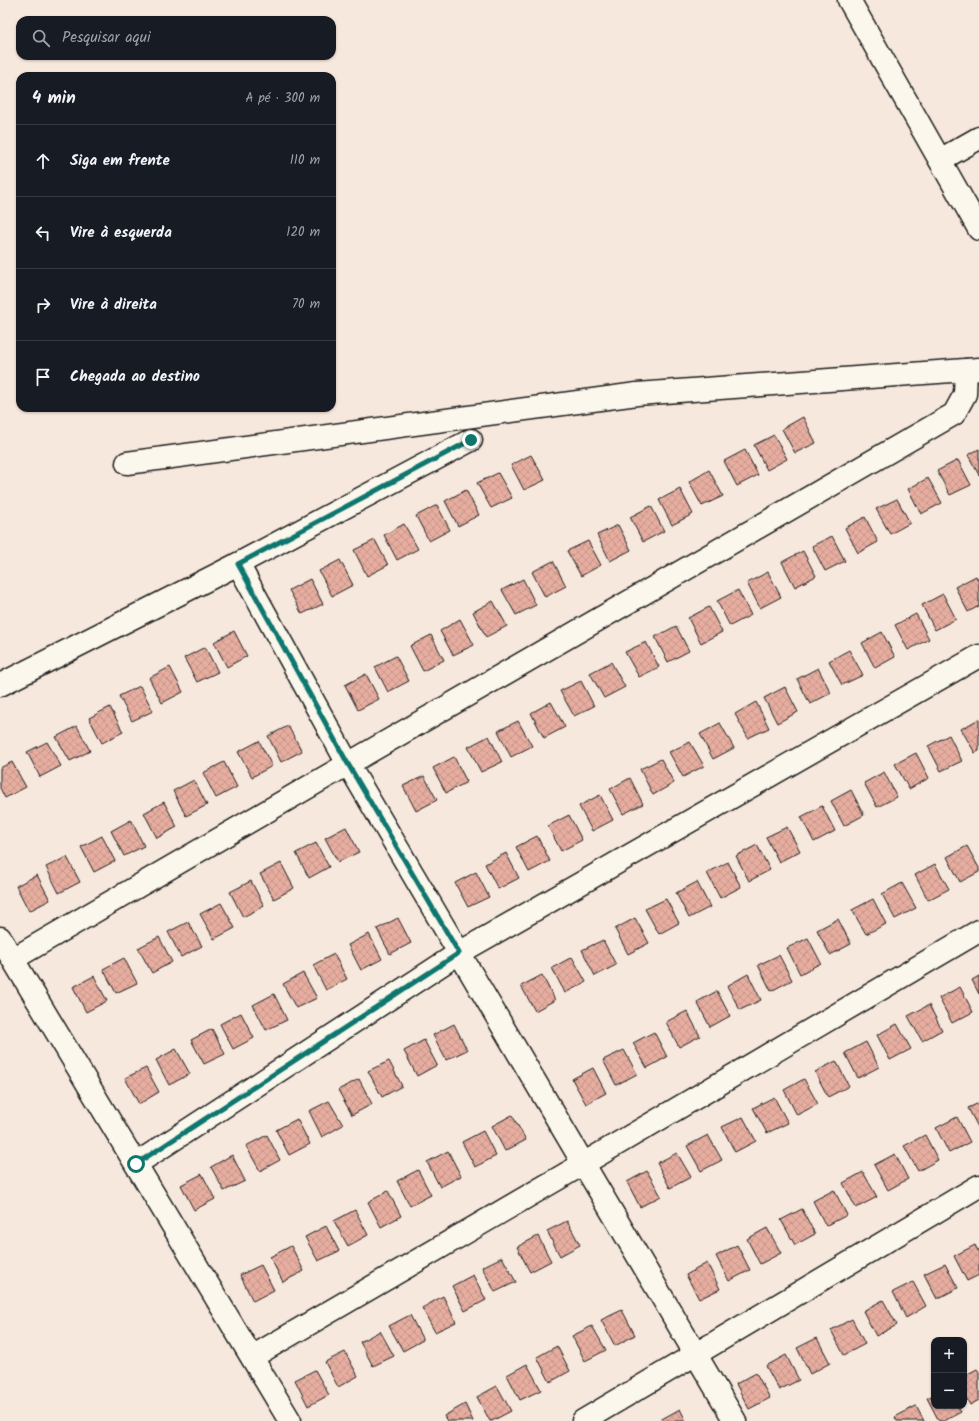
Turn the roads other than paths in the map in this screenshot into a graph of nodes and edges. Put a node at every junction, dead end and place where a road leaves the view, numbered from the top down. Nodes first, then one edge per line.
1 (849, 0) edge
2 (979, 138) edge
3 (940, 160) junction
4 (979, 229) edge
5 (973, 370) edge
6 (471, 440) dead end
7 (126, 463) dead end
8 (238, 564) junction
9 (979, 656) edge
10 (0, 685) edge
11 (348, 764) junction
12 (979, 931) edge
13 (0, 938) edge
14 (459, 953) junction
15 (13, 960) junction
16 (136, 1164) junction
17 (583, 1164) junction
18 (979, 1186) edge
19 (695, 1355) junction
20 (252, 1357) junction
21 (290, 1421) edge
22 (583, 1421) edge
23 (735, 1421) edge

1 - 3 street
2 - 3 street
3 - 4 street
5 - 7 street
5 - 11 street
6 - 8 street
8 - 10 street
8 - 11 street
9 - 14 street
11 - 14 street
11 - 15 street
12 - 17 street
13 - 15 street
14 - 16 street
14 - 17 street
15 - 16 street
16 - 20 street
17 - 19 street
17 - 20 street
18 - 19 street
19 - 22 street
19 - 23 street
20 - 21 street

